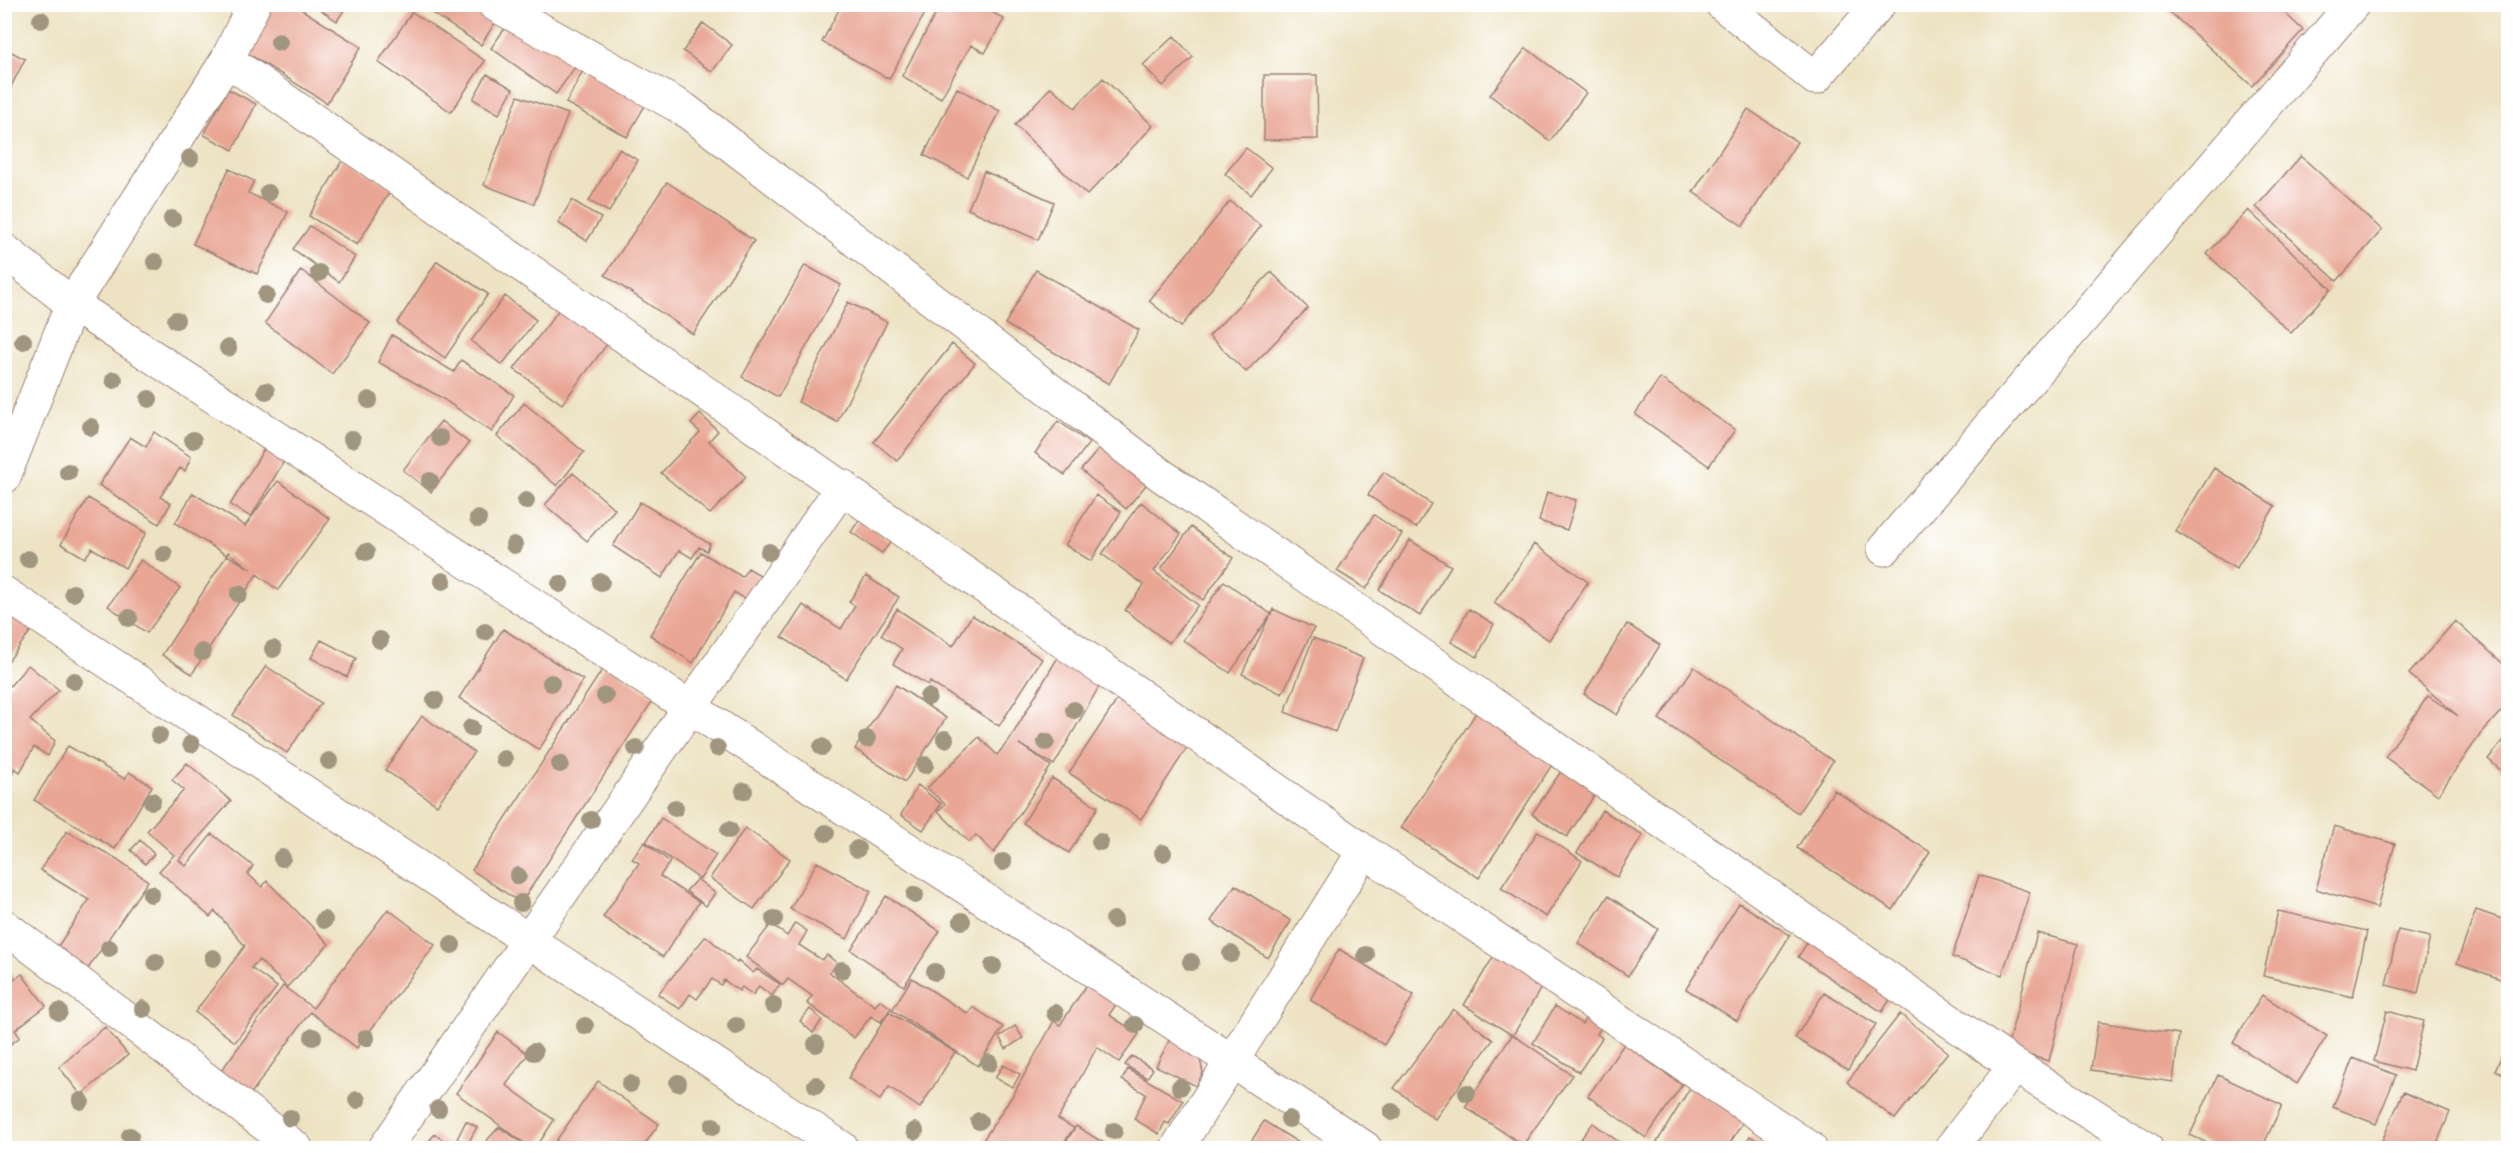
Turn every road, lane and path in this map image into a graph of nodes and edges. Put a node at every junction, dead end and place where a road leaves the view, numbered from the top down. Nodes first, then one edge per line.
1 (254, 4) edge
2 (494, 4) edge
3 (1722, 4) edge
4 (1879, 4) edge
5 (2353, 4) edge
6 (227, 60) junction
7 (4, 250) edge
8 (72, 304) junction
9 (4, 477) edge
10 (843, 486) junction
11 (1884, 549) dead end
12 (4, 593) edge
13 (691, 706) junction
14 (1364, 851) junction
15 (4, 926) edge
16 (529, 941) junction
17 (1233, 1062) junction
18 (2015, 1066) junction
19 (296, 1149) edge
20 (385, 1149) edge
21 (843, 1149) edge
22 (1177, 1149) edge
23 (1365, 1149) edge
24 (1810, 1149) edge
25 (1951, 1149) edge
26 (2146, 1149) edge

1 - 6 street
2 - 18 street
3 - 4 street
5 - 11 street
6 - 8 street
6 - 10 street
7 - 8 street
8 - 9 street
8 - 13 street
10 - 13 street
10 - 14 street
12 - 16 street
13 - 16 street
13 - 17 street
14 - 17 street
14 - 24 street
15 - 19 street
16 - 20 street
16 - 21 street
17 - 22 street
17 - 23 street
18 - 25 street
18 - 26 street

